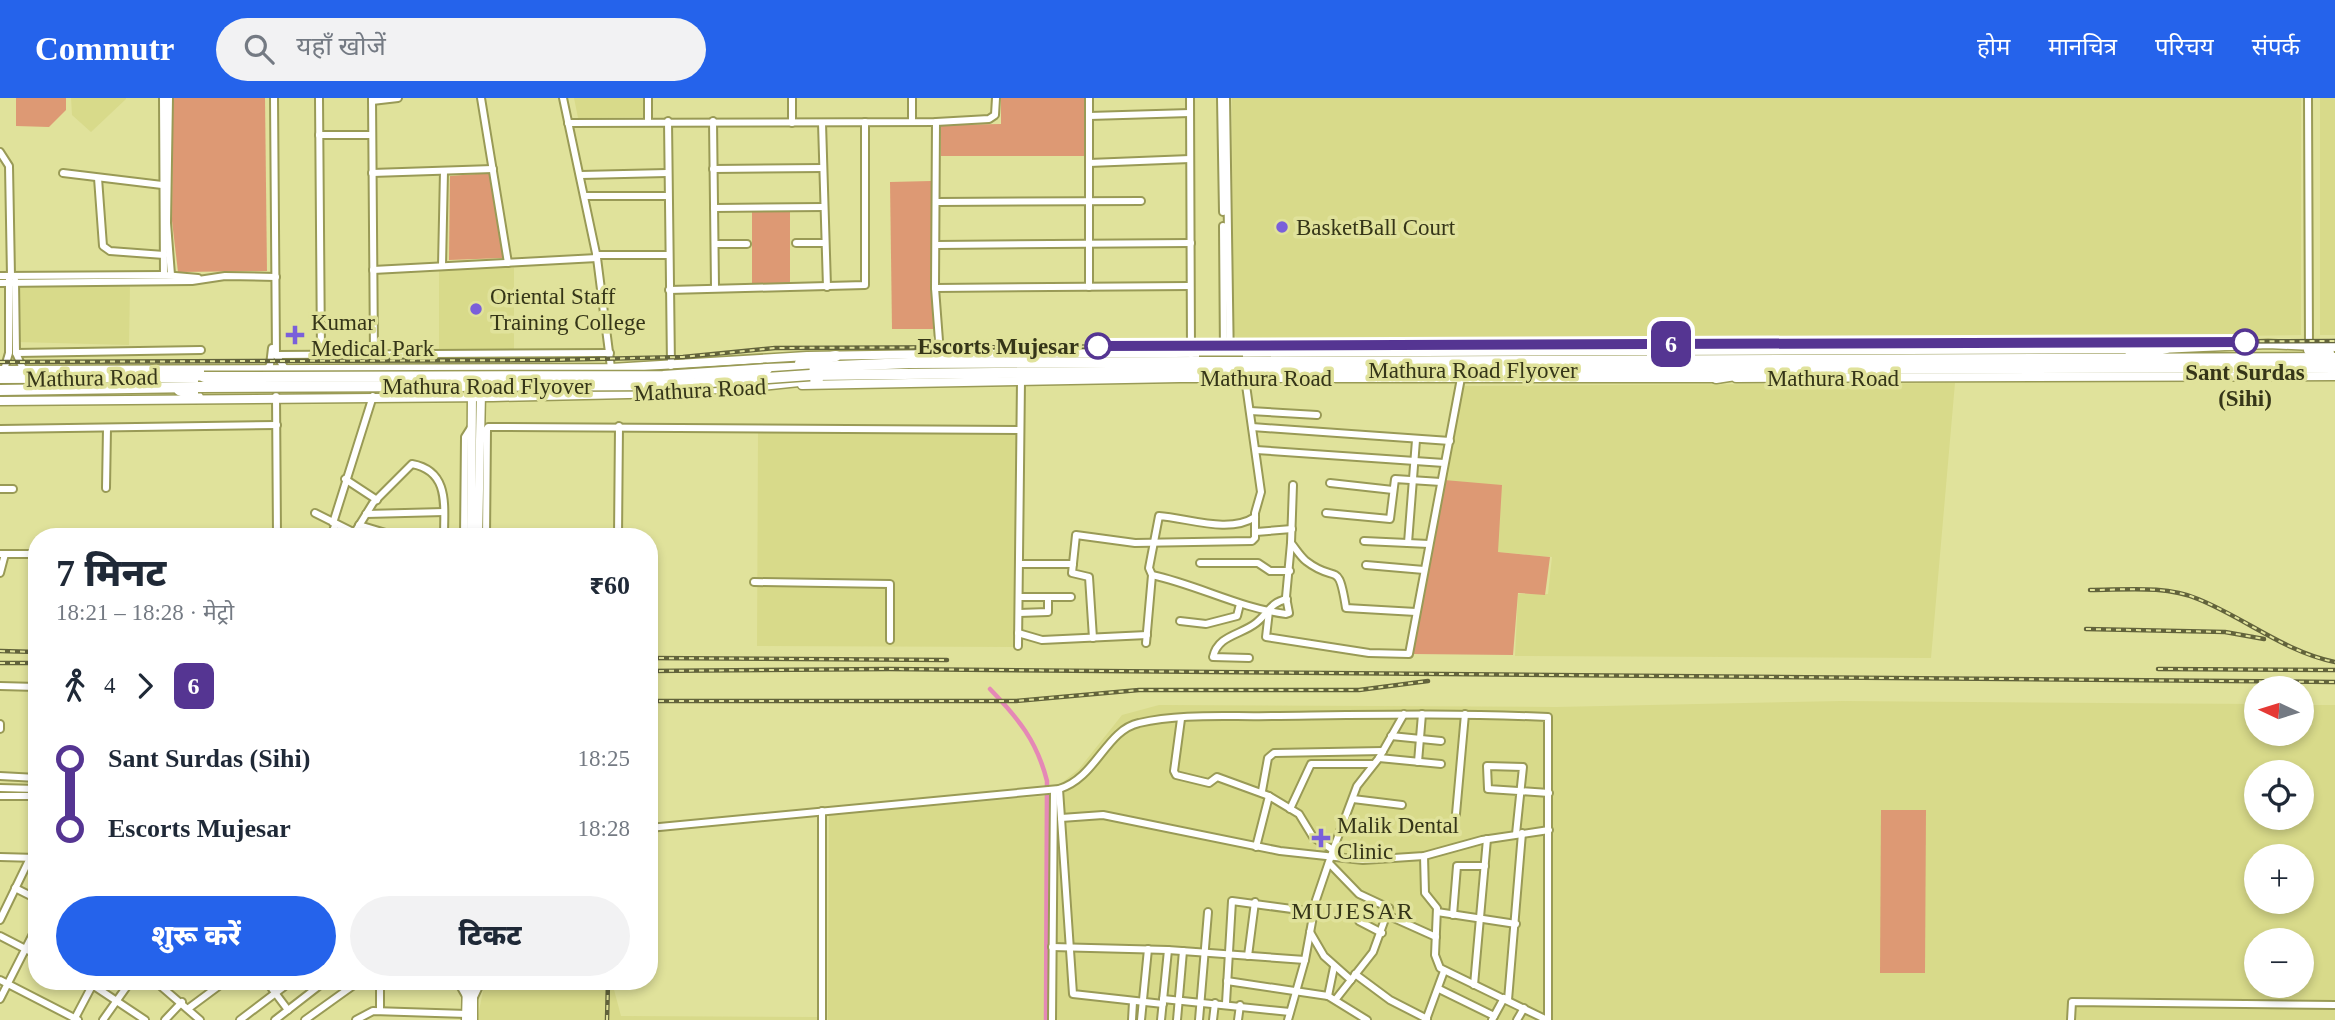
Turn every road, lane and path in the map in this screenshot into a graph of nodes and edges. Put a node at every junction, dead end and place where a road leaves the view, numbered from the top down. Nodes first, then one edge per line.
1 (163, 98) edge
2 (169, 98) edge
3 (272, 98) edge
4 (319, 98) edge
5 (398, 98) edge
6 (481, 98) edge
7 (564, 98) edge
8 (648, 98) edge
9 (792, 98) edge
10 (912, 98) edge
11 (996, 98) edge
12 (1089, 98) edge
13 (1190, 98) edge
14 (1224, 98) edge
15 (2308, 98) edge
16 (372, 99) edge
17 (1190, 113) junction
18 (1089, 116) junction
19 (648, 121) junction
20 (668, 121) junction
21 (713, 121) junction
22 (865, 122) junction
23 (912, 122) junction
24 (936, 122) junction
25 (568, 123) junction
26 (792, 123) junction
27 (822, 123) junction
28 (319, 135) junction
29 (372, 135) junction
30 (0, 152) edge
31 (1190, 159) junction
32 (1089, 163) junction
33 (823, 168) junction
34 (493, 169) junction
35 (713, 169) junction
36 (444, 171) junction
37 (63, 173) dead end
38 (372, 173) junction
39 (667, 173) junction
40 (581, 175) junction
41 (98, 178) junction
42 (162, 185) junction
43 (667, 195) junction
44 (585, 196) junction
45 (1141, 201) dead end
46 (937, 202) junction
47 (1089, 202) junction
48 (824, 207) junction
49 (714, 208) junction
50 (796, 243) dead end
51 (825, 243) junction
52 (1089, 243) junction
53 (1191, 243) junction
54 (715, 244) junction
55 (747, 244) dead end
56 (936, 245) junction
57 (164, 255) junction
58 (668, 255) junction
59 (596, 257) junction
60 (508, 263) junction
61 (442, 267) junction
62 (373, 270) junction
63 (168, 275) junction
64 (0, 276) edge
65 (274, 277) junction
66 (12, 278) junction
67 (198, 278) junction
68 (0, 283) edge
69 (827, 286) junction
70 (1190, 286) junction
71 (715, 287) junction
72 (1089, 287) junction
73 (935, 288) junction
74 (668, 290) junction
75 (2335, 347) edge
76 (2166, 348) junction
77 (201, 349) dead end
78 (2110, 350) junction
79 (2309, 351) junction
80 (16, 353) junction
81 (610, 353) junction
82 (940, 354) junction
83 (1191, 354) junction
84 (276, 355) junction
85 (321, 355) junction
86 (374, 355) junction
87 (1227, 355) junction
88 (836, 356) junction
89 (912, 356) junction
90 (2335, 356) edge
91 (2121, 359) junction
92 (974, 363) junction
93 (671, 366) junction
94 (1445, 366) junction
95 (2335, 367) edge
96 (611, 368) junction
97 (783, 368) junction
98 (267, 369) junction
99 (446, 369) junction
100 (476, 369) junction
101 (504, 369) junction
102 (1766, 369) junction
103 (286, 370) junction
104 (24, 371) junction
105 (1, 373) edge
106 (202, 374) junction
107 (839, 374) junction
108 (2335, 376) edge
109 (184, 377) joint
110 (1227, 378) junction
111 (1245, 378) junction
112 (1461, 378) junction
113 (1716, 378) junction
114 (1020, 380) junction
115 (761, 385) junction
116 (172, 388) joint
117 (0, 390) edge
118 (198, 392) junction
119 (276, 396) junction
120 (373, 396) junction
121 (447, 397) junction
122 (460, 397) junction
123 (476, 397) junction
124 (493, 397) junction
125 (504, 397) junction
126 (0, 401) edge
127 (1250, 411) junction
128 (480, 412) junction
129 (1317, 415) dead end
130 (276, 425) junction
131 (472, 425) junction
132 (620, 426) junction
133 (487, 427) junction
134 (1252, 427) junction
135 (107, 428) junction
136 (0, 429) edge
137 (1020, 429) junction
138 (1416, 440) junction
139 (1450, 441) junction
140 (476, 450) junction
141 (1256, 450) junction
142 (1416, 461) junction
143 (1444, 463) junction
144 (345, 479) junction
145 (1414, 481) junction
146 (1441, 482) junction
147 (1330, 483) dead end
148 (1293, 485) dead end
149 (106, 488) dead end
150 (0, 489) edge
151 (13, 489) dead end
152 (1393, 490) junction
153 (377, 500) junction
154 (444, 512) junction
155 (315, 513) dead end
156 (1326, 513) dead end
157 (366, 514) junction
158 (1255, 517) junction
159 (335, 523) junction
160 (359, 526) joint
161 (277, 528) edge
162 (333, 528) edge
163 (343, 528) edge
164 (366, 528) edge
165 (444, 528) edge
166 (464, 528) edge
167 (472, 528) edge
168 (478, 528) edge
169 (486, 528) edge
170 (618, 528) edge
171 (1292, 529) junction
172 (1256, 532) junction
173 (1153, 541) junction
174 (1364, 541) dead end
175 (1291, 543) junction
176 (1408, 543) junction
177 (1429, 544) junction
178 (2, 554) edge
179 (28, 554) edge
180 (1200, 563) dead end
181 (1019, 564) junction
182 (1073, 564) junction
183 (1366, 565) dead end
184 (1424, 570) junction
185 (1290, 571) junction
186 (0, 573) edge
187 (1152, 575) junction
188 (754, 582) dead end
189 (1019, 597) junction
190 (1048, 597) junction
191 (1070, 597) dead end
192 (1287, 599) junction
193 (1240, 604) junction
194 (1267, 611) junction
195 (1416, 612) junction
196 (1019, 613) junction
197 (1180, 621) dead end
198 (1018, 633) junction
199 (1147, 635) junction
200 (1093, 638) junction
201 (890, 640) dead end
202 (1146, 643) dead end
203 (1018, 646) dead end
204 (1249, 657) dead end
205 (0, 686) edge
206 (28, 687) edge
207 (1423, 713) junction
208 (1465, 713) junction
209 (1404, 714) junction
210 (1181, 719) junction
211 (1391, 736) junction
212 (1420, 739) junction
213 (1441, 741) dead end
214 (1383, 751) junction
215 (1378, 758) junction
216 (1418, 762) junction
217 (1373, 764) junction
218 (1441, 764) dead end
219 (0, 776) edge
220 (28, 778) edge
221 (0, 788) edge
222 (28, 789) edge
223 (1055, 790) junction
224 (1262, 791) junction
225 (1521, 792) junction
226 (1549, 793) junction
227 (0, 796) edge
228 (28, 796) edge
229 (1269, 796) junction
230 (1353, 799) junction
231 (1402, 805) dead end
232 (1290, 809) junction
233 (822, 811) junction
234 (1457, 814) dead end
235 (1062, 818) junction
236 (658, 827) edge
237 (1549, 830) junction
238 (1519, 834) junction
239 (1487, 839) junction
240 (1256, 846) junction
241 (1331, 856) junction
242 (1424, 856) junction
243 (0, 857) edge
244 (28, 858) edge
245 (28, 866) edge
246 (1485, 866) junction
247 (15, 888) junction
248 (28, 894) edge
249 (1255, 902) junction
250 (1208, 912) dead end
251 (1314, 912) junction
252 (1437, 912) junction
253 (1387, 915) junction
254 (1453, 915) junction
255 (1481, 919) junction
256 (0, 920) edge
257 (1359, 921) dead end
258 (1516, 924) junction
259 (1310, 932) junction
260 (1382, 933) junction
261 (0, 936) edge
262 (1436, 937) junction
263 (28, 943) edge
264 (1052, 947) junction
265 (1071, 947) junction
266 (25, 949) junction
267 (1148, 949) junction
268 (28, 950) edge
269 (1168, 950) junction
270 (1183, 951) junction
271 (1205, 953) junction
272 (1227, 955) junction
273 (1248, 956) junction
274 (1306, 960) junction
275 (1334, 967) junction
276 (1444, 971) junction
277 (1353, 977) junction
278 (0, 980) edge
279 (1227, 981) junction
280 (8, 984) junction
281 (1474, 985) junction
282 (1297, 989) junction
283 (1439, 989) junction
284 (88, 990) edge
285 (102, 990) edge
286 (124, 990) edge
287 (167, 990) edge
288 (213, 990) edge
289 (273, 990) edge
290 (279, 990) edge
291 (314, 990) edge
292 (347, 990) edge
293 (380, 990) edge
294 (464, 990) edge
295 (469, 990) edge
296 (471, 990) edge
297 (475, 990) edge
298 (275, 993) junction
299 (1328, 996) junction
300 (470, 997) junction
301 (0, 999) edge
302 (117, 999) junction
303 (1336, 999) junction
304 (1506, 999) junction
305 (1179, 1000) junction
306 (1163, 1001) junction
307 (182, 1002) junction
308 (1133, 1002) junction
309 (1142, 1002) junction
310 (1199, 1002) junction
311 (1215, 1003) junction
312 (1226, 1003) junction
313 (2335, 1004) edge
314 (1240, 1005) junction
315 (189, 1008) junction
316 (1524, 1008) junction
317 (288, 1010) junction
318 (380, 1011) junction
319 (1290, 1012) junction
320 (470, 1017) edge
321 (1493, 1018) edge
322 (1427, 1019) edge
323 (75, 1020) edge
324 (103, 1020) edge
325 (145, 1020) edge
326 (165, 1020) edge
327 (200, 1020) edge
328 (240, 1020) edge
329 (275, 1020) edge
330 (305, 1020) edge
331 (356, 1020) edge
332 (822, 1020) edge
333 (1052, 1020) edge
334 (1132, 1020) edge
335 (1141, 1020) edge
336 (1161, 1020) edge
337 (1177, 1020) edge
338 (1199, 1020) edge
339 (1213, 1020) edge
340 (1238, 1020) edge
341 (1288, 1020) edge
342 (1367, 1020) edge
343 (1517, 1020) edge
344 (1547, 1020) edge
345 (2071, 1020) edge

1 - 42 street
2 - 63 street
3 - 65 street
4 - 28 street
5 - 16 street
6 - 34 street
7 - 25 street
8 - 19 street
9 - 26 street
10 - 23 street
11 - 24 street
12 - 18 street
13 - 17 street
14 - 87 street
15 - 79 street
16 - 29 street
17 - 18 street
17 - 31 street
18 - 32 street
19 - 20 street
19 - 25 street
20 - 21 street
20 - 39 street
21 - 26 street
21 - 35 street
22 - 23 street
22 - 27 street
22 - 69 street
23 - 24 street
24 - 46 street
25 - 40 street
26 - 27 street
27 - 33 street
28 - 29 street
28 - 85 street
29 - 38 street
30 - 66 street
31 - 32 street
31 - 53 street
32 - 47 street
33 - 35 street
33 - 48 street
34 - 36 street
34 - 60 street
35 - 49 street
36 - 38 street
36 - 61 street
37 - 41 street
38 - 62 street
39 - 40 street
39 - 43 street
40 - 44 street
41 - 42 street
41 - 57 street
42 - 57 street
43 - 44 street
43 - 58 street
44 - 59 street
45 - 47 street
46 - 47 street
46 - 56 street
47 - 52 street
48 - 49 street
48 - 51 street
49 - 54 street
50 - 51 street
51 - 69 street
52 - 53 street
52 - 56 street
52 - 72 street
53 - 70 street
54 - 55 street
54 - 71 street
56 - 73 street
57 - 63 street
58 - 59 street
58 - 74 street
59 - 60 street
59 - 81 street
60 - 61 street
61 - 62 street
62 - 86 street
63 - 66 street
63 - 67 street
64 - 66 street
65 - 67 street
65 - 84 street
65 - 98 street
66 - 67 street
66 - 68 street
66 - 80 street
66 - 105 street
69 - 71 street
70 - 72 street
70 - 83 street
71 - 74 street
72 - 73 street
73 - 82 street
74 - 93 street
75 - 79 main road, Mathura Road
76 - 78 main road, Mathura Road
76 - 79 main road, Mathura Road
76 - 91 highway
77 - 80 street
78 - 87 main road, Mathura Road
78 - 91 highway
79 - 90 highway
79 - 91 highway, Mathura Road
80 - 104 street
81 - 86 street
81 - 96 street
82 - 83 main road, Mathura Road
82 - 89 main road, Mathura Road
83 - 87 main road, Mathura Road
84 - 85 street
84 - 103 street
85 - 86 street
87 - 110 street
88 - 89 main road, Mathura Road
88 - 93 main road, Mathura Road
88 - 97 highway
89 - 92 highway
91 - 94 highway, Mathura Road Flyover
92 - 94 highway, Mathura Road Flyover, bridge
92 - 97 highway, Mathura Road
93 - 96 main road, Mathura Road
94 - 102 highway, Mathura Road Flyover
94 - 107 highway, Mathura Road Flyover, bridge
95 - 102 highway, Mathura Road
96 - 101 main road, Mathura Road
97 - 106 highway, Mathura Road Flyover, bridge
98 - 103 main road, Mathura Road
98 - 106 main road, Mathura Road
99 - 100 main road, Mathura Road
99 - 103 main road, Mathura Road
99 - 121 main road
100 - 101 main road, Mathura Road
100 - 123 main road
101 - 125 main road
102 - 113 highway
104 - 105 main road, Mathura Road
104 - 106 main road, Mathura Road
105 - 109 highway, Mathura Road
106 - 109 highway, Mathura Road Flyover
107 - 115 highway
107 - 118 highway, Mathura Road Flyover, bridge
108 - 113 main road, Mathura Road
110 - 111 main road, Mathura Road
110 - 114 main road, Mathura Road
111 - 112 main road, Mathura Road
111 - 127 street
112 - 113 main road, Mathura Road
112 - 139 street
114 - 115 main road, Mathura Road
114 - 137 street
115 - 125 main road, Mathura Road
116 - 117 highway, Mathura Road
116 - 118 highway, Mathura Road Flyover
118 - 119 main road, Mathura Road
118 - 126 main road, Mathura Road
119 - 120 main road, Mathura Road
119 - 130 street
120 - 121 main road, Mathura Road
120 - 144 street
121 - 122 main road, Mathura Road
122 - 123 main road, Mathura Road
122 - 131 main road
123 - 124 main road, Mathura Road
123 - 128 main road
123 - 131 main road
124 - 125 main road, Mathura Road
124 - 128 main road
127 - 129 street
127 - 134 street
128 - 140 main road
130 - 135 street
130 - 161 street
131 - 140 main road
131 - 166 street
132 - 133 street
132 - 137 street
132 - 170 street
133 - 140 street
133 - 169 street
134 - 138 street
134 - 141 street
135 - 136 street
135 - 149 street
137 - 181 street
138 - 139 street
138 - 142 street
139 - 143 street
140 - 167 main road
140 - 168 main road
141 - 142 street
141 - 158 street
142 - 143 street
142 - 145 street
143 - 146 street
144 - 153 street
144 - 159 street
145 - 146 street
145 - 152 street
145 - 176 street
146 - 177 street
147 - 152 street
148 - 171 street
150 - 151 street
152 - 156 street
153 - 154 street
153 - 157 street
154 - 157 street
154 - 165 street
155 - 159 street
157 - 160 street
158 - 172 street
158 - 173 street
159 - 162 street
159 - 163 street
160 - 164 street
171 - 172 street
171 - 175 street
172 - 173 street
173 - 182 street
173 - 187 street
174 - 176 street
175 - 185 street
175 - 195 street
176 - 177 street
177 - 184 street
178 - 179 street
178 - 186 street
180 - 185 street
181 - 182 street
181 - 189 street
182 - 200 street
183 - 184 street
184 - 195 street
185 - 192 street
187 - 193 street
187 - 199 street
188 - 201 street
189 - 190 street
189 - 196 street
190 - 191 street
190 - 196 street
192 - 194 street
192 - 194 street
193 - 194 street
193 - 197 street
194 - 195 street
194 - 204 street
196 - 198 street
198 - 200 street
198 - 203 street
199 - 200 street
199 - 202 street
205 - 206 street
207 - 208 street
207 - 209 street
207 - 212 street
208 - 226 street
208 - 234 street
209 - 210 street
209 - 211 street
210 - 223 street
210 - 224 street
211 - 212 street
211 - 214 street
212 - 213 street
212 - 216 street
214 - 215 street
214 - 224 street
215 - 216 street
215 - 217 street
216 - 218 street
217 - 230 street
217 - 232 street
219 - 220 street
221 - 222 street
223 - 233 street
223 - 235 street
223 - 264 street
224 - 229 street
225 - 225 street
225 - 226 street
225 - 238 street
226 - 237 street
227 - 228 street
229 - 232 street
229 - 240 street
230 - 231 street
230 - 241 street
232 - 241 street
233 - 236 street
233 - 332 street
235 - 240 street
235 - 265 street
237 - 238 street
237 - 344 street
238 - 239 street
238 - 258 street
239 - 242 street
239 - 246 street
240 - 241 street
241 - 242 street
241 - 251 street
241 - 253 street
242 - 252 street
243 - 244 street
245 - 247 street
246 - 254 street
246 - 255 street
247 - 248 street
247 - 256 street
249 - 251 street
249 - 272 street
249 - 273 street
250 - 271 street
251 - 259 street
252 - 254 street
252 - 262 street
253 - 260 street
253 - 262 street
254 - 255 street
255 - 258 street
255 - 281 street
257 - 260 street
258 - 304 street
259 - 274 street
259 - 275 street
260 - 277 street
261 - 266 street
262 - 276 street
263 - 266 street
264 - 265 street
264 - 333 street
265 - 267 street
265 - 308 street
266 - 268 street
266 - 280 street
267 - 269 street
267 - 309 street
269 - 270 street
269 - 306 street
270 - 271 street
270 - 305 street
271 - 272 street
271 - 310 street
272 - 273 street
272 - 279 street
273 - 274 street
274 - 282 street
275 - 277 street
275 - 299 street
276 - 281 street
276 - 283 street
277 - 303 street
277 - 322 street
278 - 280 street
279 - 282 street
279 - 312 street
280 - 301 street
280 - 323 street
281 - 304 street
282 - 299 street
282 - 319 street
283 - 321 street
283 - 322 street
284 - 323 street
285 - 302 street
286 - 302 street
287 - 307 street
288 - 315 street
289 - 298 street
290 - 298 street
291 - 317 street
292 - 330 street
293 - 318 street
294 - 300 street
295 - 300 main road
296 - 300 main road
297 - 300 street
298 - 317 street
298 - 328 street
299 - 303 street
300 - 320 main road
302 - 324 street
302 - 325 street
303 - 342 street
304 - 316 street
304 - 321 street
305 - 306 street
305 - 310 street
305 - 337 street
306 - 309 street
306 - 336 street
307 - 315 street
307 - 326 street
308 - 309 street
308 - 334 street
309 - 335 street
310 - 311 street
310 - 338 street
311 - 312 street
311 - 339 street
312 - 314 street
313 - 345 street
314 - 319 street
314 - 340 street
315 - 327 street
316 - 343 street
316 - 344 street
317 - 329 street
318 - 320 street
318 - 331 street
319 - 341 street

